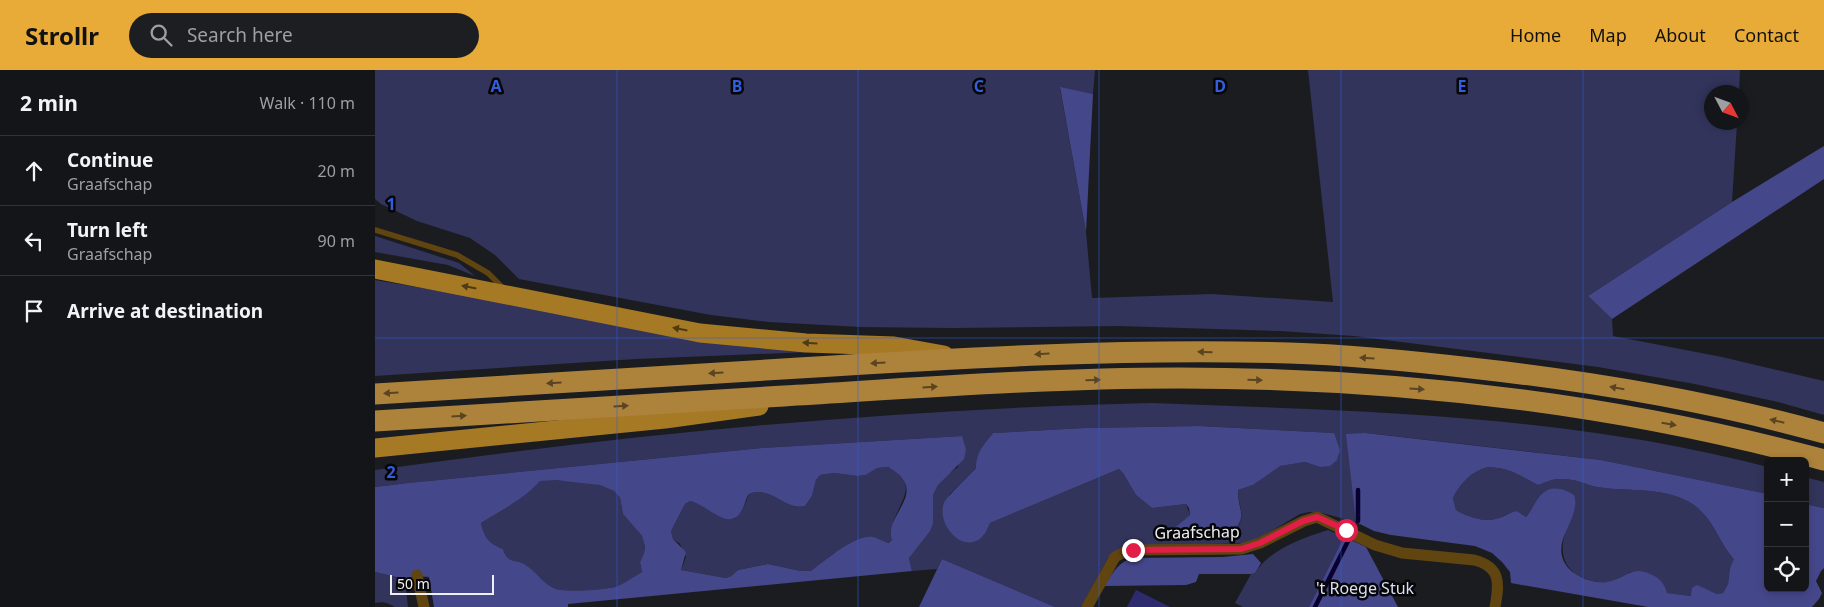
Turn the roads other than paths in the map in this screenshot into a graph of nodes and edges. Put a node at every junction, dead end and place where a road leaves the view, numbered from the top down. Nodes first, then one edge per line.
1 (375, 230) edge
2 (375, 269) edge
3 (510, 295) junction
4 (961, 358) junction
5 (882, 390) junction
6 (375, 394) edge
7 (375, 421) edge
8 (1824, 433) edge
9 (375, 448) edge
10 (1824, 460) edge
11 (417, 576) dead end
12 (424, 607) edge
13 (1087, 607) edge
14 (1495, 607) edge

1 - 3 lane
3 -> 2 highway
4 -> 3 highway
4 -> 6 highway
8 -> 4 highway
7 -> 5 highway
5 - 9 highway
5 -> 10 highway
11 - 12 street
13 - 14 street, Graafschap

